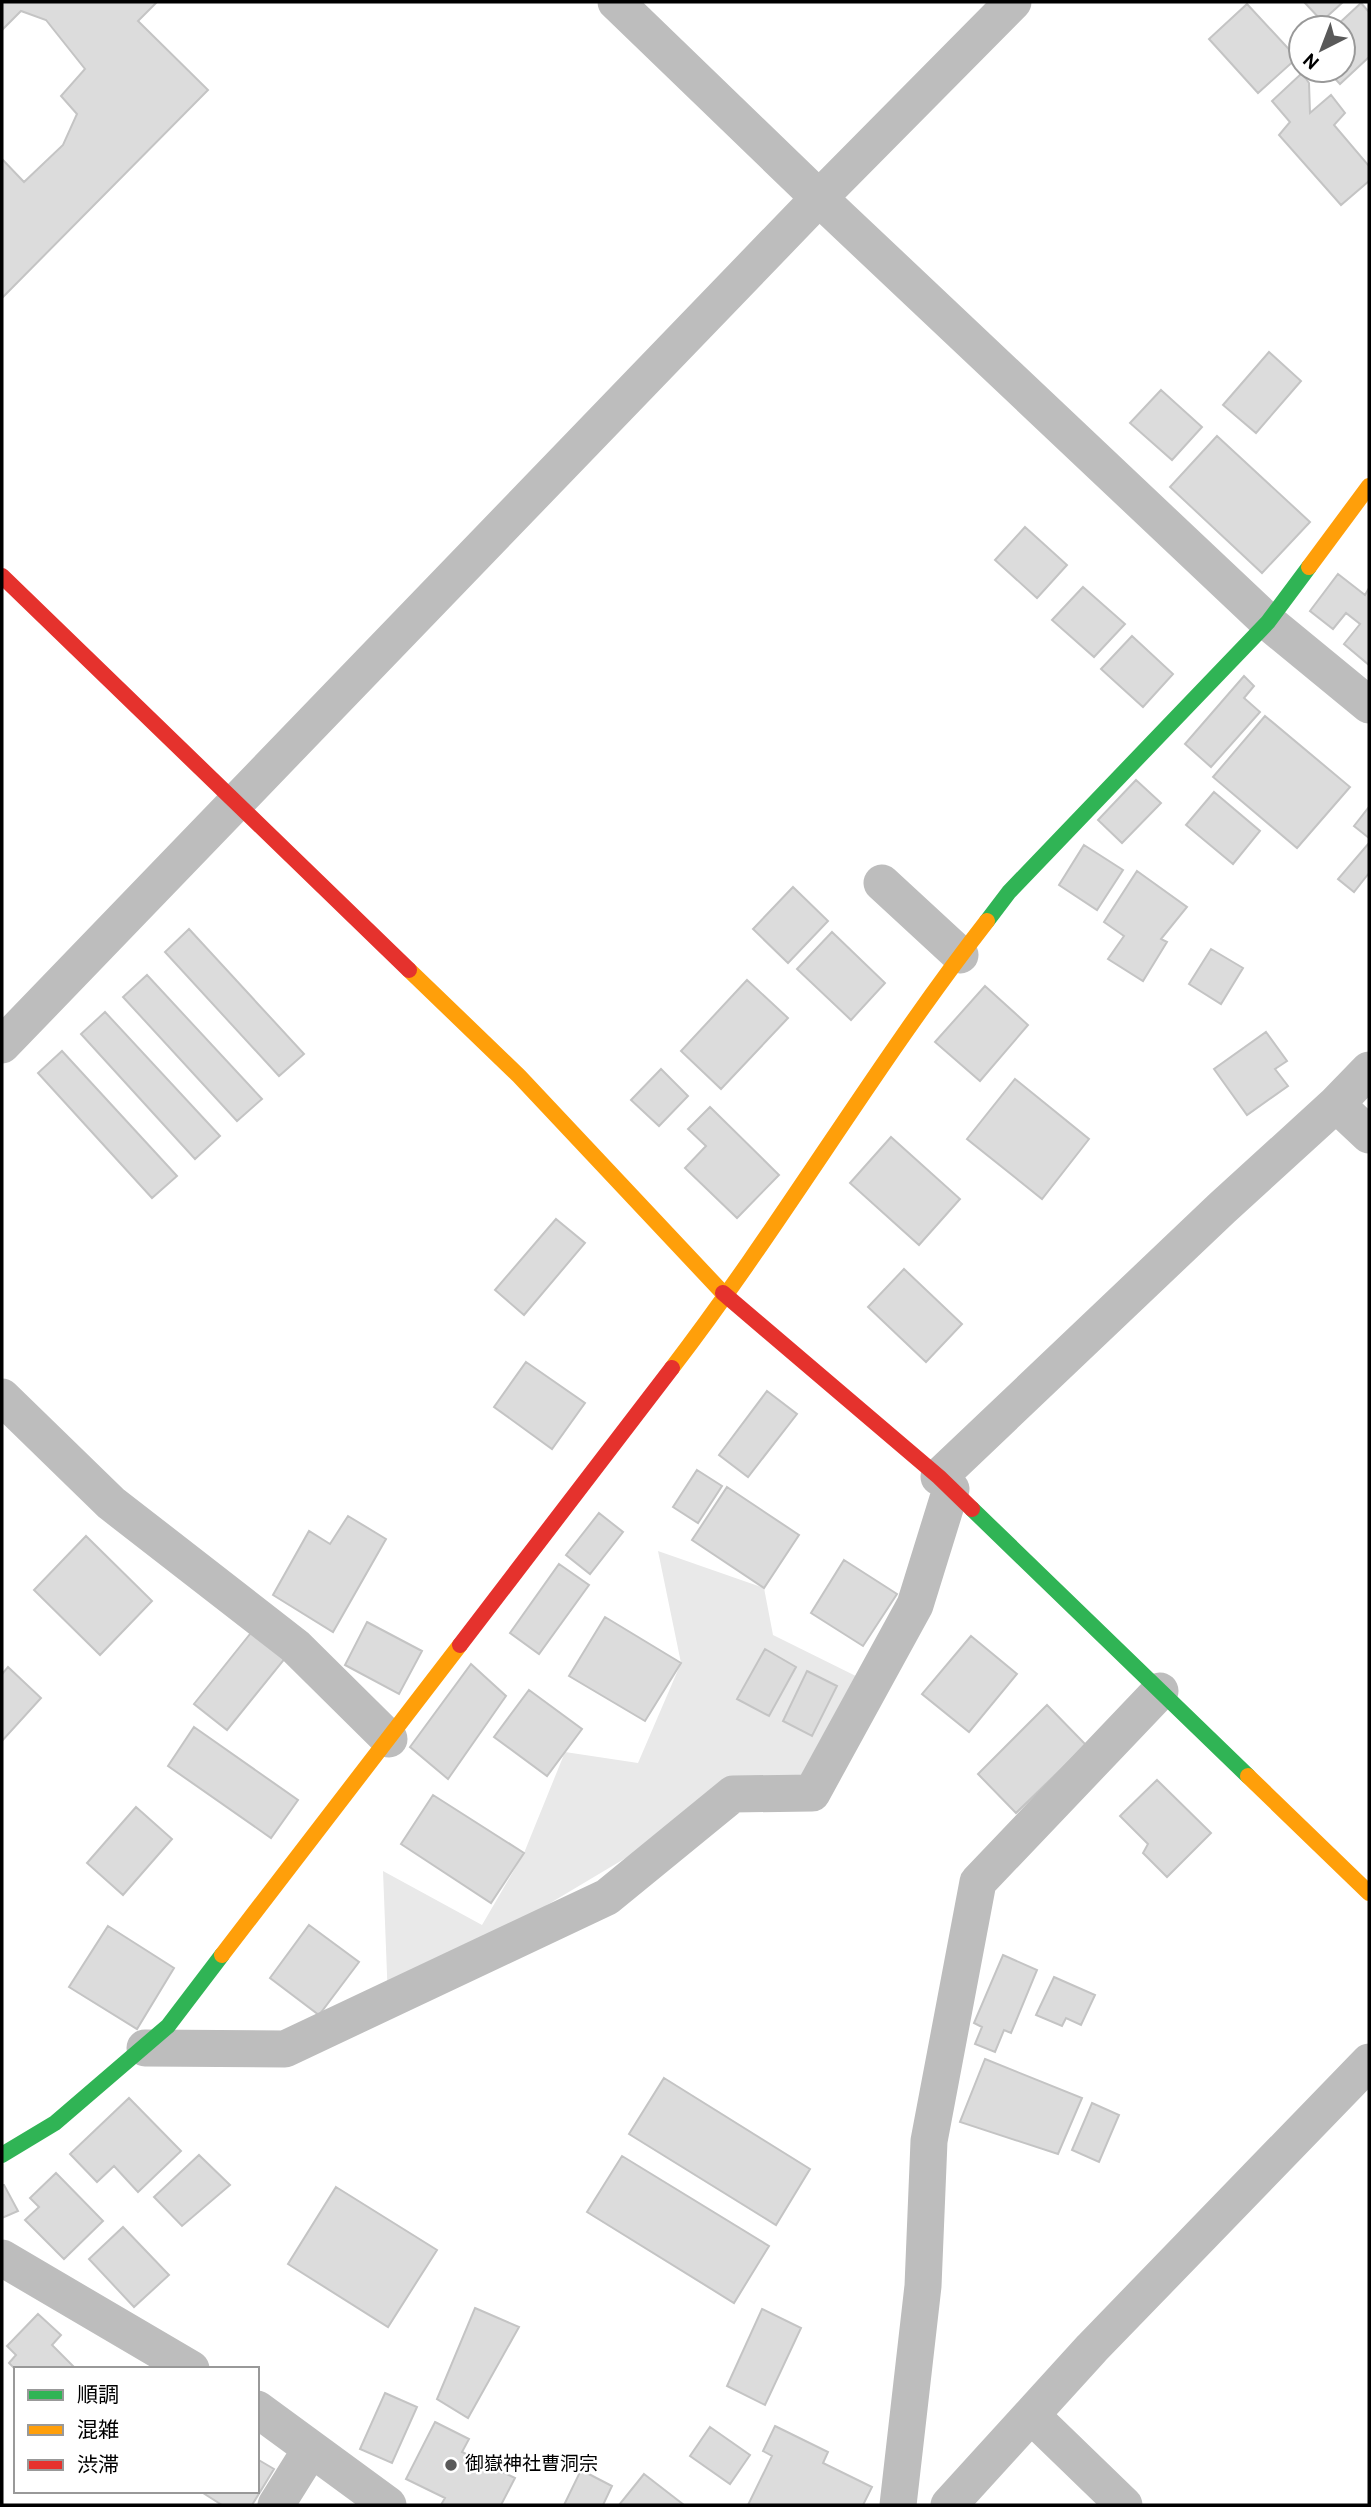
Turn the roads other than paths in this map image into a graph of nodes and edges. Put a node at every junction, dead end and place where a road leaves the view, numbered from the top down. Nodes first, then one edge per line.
1 (616, 2) edge
2 (1013, 2) edge
3 (819, 198) junction
4 (1369, 486) edge
5 (2, 576) edge
6 (1268, 622) junction
7 (1369, 705) edge
8 (235, 802) junction
9 (882, 883) dead end
10 (960, 955) junction
11 (2, 1045) edge
12 (1369, 1070) edge
13 (1336, 1104) junction
14 (1369, 1135) edge
15 (726, 1297) junction
16 (2, 1397) edge
17 (945, 1483) junction
18 (1160, 1691) junction
19 (389, 1739) junction
20 (1369, 1893) edge
21 (145, 2048) junction
22 (1369, 2062) edge
23 (2, 2155) edge
24 (2, 2258) edge
25 (188, 2367) edge
26 (259, 2410) edge
27 (1031, 2415) junction
28 (311, 2449) junction
29 (275, 2505) edge
30 (388, 2505) edge
31 (898, 2505) edge
32 (949, 2505) edge
33 (1124, 2505) edge

1 - 3 street
2 - 3 street
3 - 6 street
3 - 8 street
4 - 6 street
5 - 8 street
6 - 7 street
6 - 10 street
8 - 11 street
8 - 15 street
9 - 10 street
10 - 15 street
12 - 13 street
13 - 14 street
13 - 17 street
15 - 17 street
15 - 19 street
16 - 19 street
17 - 18 street
17 - 21 street
18 - 20 street
18 - 31 street
19 - 21 street
21 - 23 street
22 - 27 street
24 - 25 street
26 - 28 street
27 - 32 street
27 - 33 street
28 - 29 street
28 - 30 street

